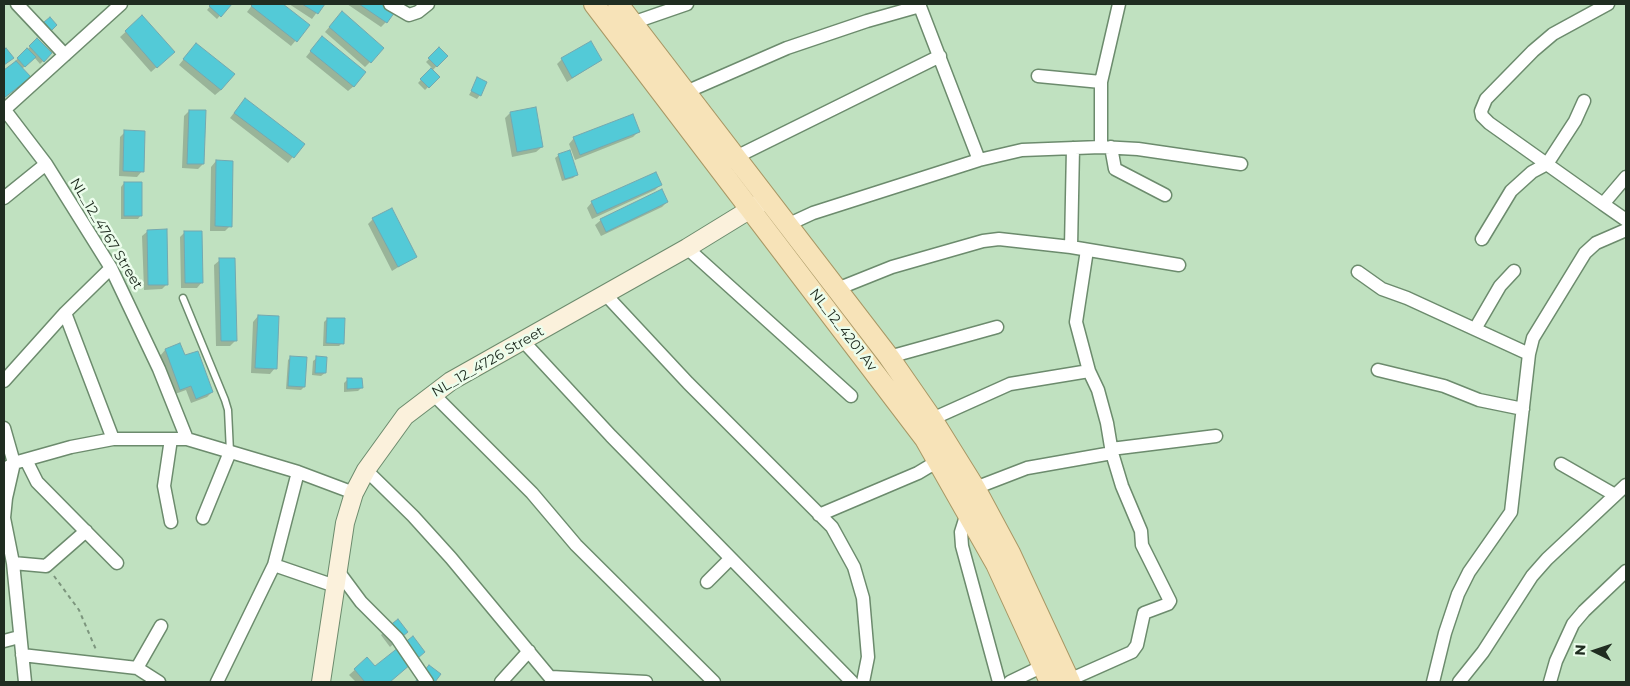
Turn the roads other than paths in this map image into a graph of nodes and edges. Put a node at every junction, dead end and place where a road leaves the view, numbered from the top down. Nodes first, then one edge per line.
1 (17, 4) edge
2 (121, 4) edge
3 (390, 4) edge
4 (428, 4) edge
5 (594, 4) edge
6 (618, 4) edge
7 (687, 4) edge
8 (1119, 4) edge
9 (1608, 4) edge
10 (920, 5) edge
11 (632, 23) junction
12 (65, 55) junction
13 (940, 56) junction
14 (1038, 76) dead end
15 (1101, 82) junction
16 (686, 92) junction
17 (1584, 101) dead end
18 (4, 110) edge
19 (1106, 147) junction
20 (1073, 148) junction
21 (736, 157) junction
22 (979, 160) junction
23 (46, 164) junction
24 (1241, 164) dead end
25 (1547, 164) junction
26 (1626, 177) edge
27 (1166, 195) dead end
28 (4, 198) edge
29 (767, 198) junction
30 (1602, 204) junction
31 (751, 209) junction
32 (1626, 220) edge
33 (787, 225) junction
34 (1626, 230) edge
35 (1482, 239) dead end
36 (1071, 247) junction
37 (687, 248) junction
38 (1087, 250) junction
39 (1179, 265) dead end
40 (111, 268) junction
41 (1514, 271) dead end
42 (1358, 272) dead end
43 (836, 289) junction
44 (605, 294) junction
45 (183, 298) dead end
46 (65, 313) junction
47 (997, 327) dead end
48 (1475, 329) junction
49 (524, 341) junction
50 (1529, 354) junction
51 (889, 357) junction
52 (1378, 370) dead end
53 (1089, 371) junction
54 (4, 381) edge
55 (432, 393) junction
56 (851, 396) dead end
57 (1523, 409) junction
58 (932, 419) junction
59 (4, 428) edge
60 (1216, 436) dead end
61 (171, 438) junction
62 (113, 439) junction
63 (187, 440) junction
64 (1111, 451) junction
65 (230, 452) junction
66 (938, 461) junction
67 (15, 464) edge
68 (1561, 464) dead end
69 (366, 470) junction
70 (298, 472) junction
71 (1626, 485) edge
72 (975, 488) junction
73 (354, 493) junction
74 (1615, 495) junction
75 (968, 513) junction
76 (819, 516) junction
77 (203, 518) dead end
78 (171, 522) dead end
79 (86, 531) junction
80 (730, 559) junction
81 (13, 563) junction
82 (116, 563) dead end
83 (274, 565) junction
84 (1626, 572) edge
85 (336, 579) junction
86 (707, 582) dead end
87 (162, 626) dead end
88 (19, 637) junction
89 (4, 641) edge
90 (529, 651) junction
91 (22, 655) junction
92 (137, 668) junction
93 (1058, 678) edge
94 (553, 679) edge
95 (25, 682) edge
96 (160, 682) edge
97 (217, 682) edge
98 (321, 682) edge
99 (427, 682) edge
100 (500, 682) edge
101 (646, 682) edge
102 (714, 682) edge
103 (852, 682) edge
104 (863, 682) edge
105 (999, 682) edge
106 (1010, 682) edge
107 (1433, 682) edge
108 (1459, 682) edge
109 (1550, 682) edge

1 - 12 street
2 - 12 street
3 - 4 street
5 - 31 main road, NL_12_4201 Av
6 - 11 main road, NL_12_4201 Av
7 - 11 street
8 - 15 street
9 - 25 street
10 - 13 street
10 - 16 street
11 - 16 main road, NL_12_4201 Av
12 - 18 street
13 - 21 street
13 - 22 street
14 - 15 street
15 - 19 street
16 - 21 main road, NL_12_4201 Av
17 - 25 street
18 - 23 street, NL_12_4767 Street
19 - 20 street
19 - 24 street
19 - 27 street
20 - 22 street
20 - 36 street
21 - 29 main road, NL_12_4201 Av
22 - 33 street
23 - 28 street
23 - 40 street, NL_12_4767 Street
25 - 30 street
25 - 35 street
26 - 30 street
29 - 31 street, NL_12_4726 Street
29 - 33 main road, NL_12_4201 Av
30 - 32 street
31 - 37 street, NL_12_4726 Street
31 - 66 main road, NL_12_4201 Av
33 - 43 main road, NL_12_4201 Av
34 - 50 street
36 - 38 street
36 - 43 street
37 - 44 street, NL_12_4726 Street
37 - 56 street
38 - 39 street
38 - 53 street
40 - 46 street
40 - 63 street, NL_12_4767 Street
41 - 48 street
42 - 48 street
43 - 51 main road, NL_12_4201 Av
44 - 49 street, NL_12_4726 Street
44 - 76 street
45 - 65 lane
46 - 54 street
46 - 62 street
47 - 51 street
48 - 50 street
49 - 55 street, NL_12_4726 Street
49 - 80 street
50 - 57 street
51 - 58 main road, NL_12_4201 Av
52 - 57 street
53 - 58 street
53 - 64 street
55 - 69 street, NL_12_4726 Street
55 - 102 street
57 - 107 street
58 - 72 main road, NL_12_4201 Av
59 - 67 street
60 - 64 street
61 - 62 street
61 - 63 street
61 - 78 street
62 - 67 street
63 - 65 street
64 - 72 street
64 - 93 street
65 - 70 street
65 - 77 street
66 - 75 main road, NL_12_4201 Av
66 - 76 street
67 - 79 street
67 - 81 street
68 - 74 street
69 - 73 street, NL_12_4726 Street
69 - 90 street
70 - 73 street
70 - 83 street
71 - 74 street
72 - 93 main road, NL_12_4201 Av
73 - 85 street, NL_12_4726 Street
74 - 108 street
75 - 93 main road, NL_12_4201 Av
75 - 105 street
76 - 104 street
79 - 81 street
79 - 82 street
80 - 86 street
80 - 103 street
81 - 88 street
83 - 85 street
83 - 97 street
84 - 109 street
85 - 98 street, NL_12_4726 Street
85 - 99 street
87 - 92 street
88 - 89 street
88 - 91 street
90 - 94 street
90 - 100 street
91 - 92 street
91 - 95 street
92 - 96 street
93 - 106 street
94 - 101 street

